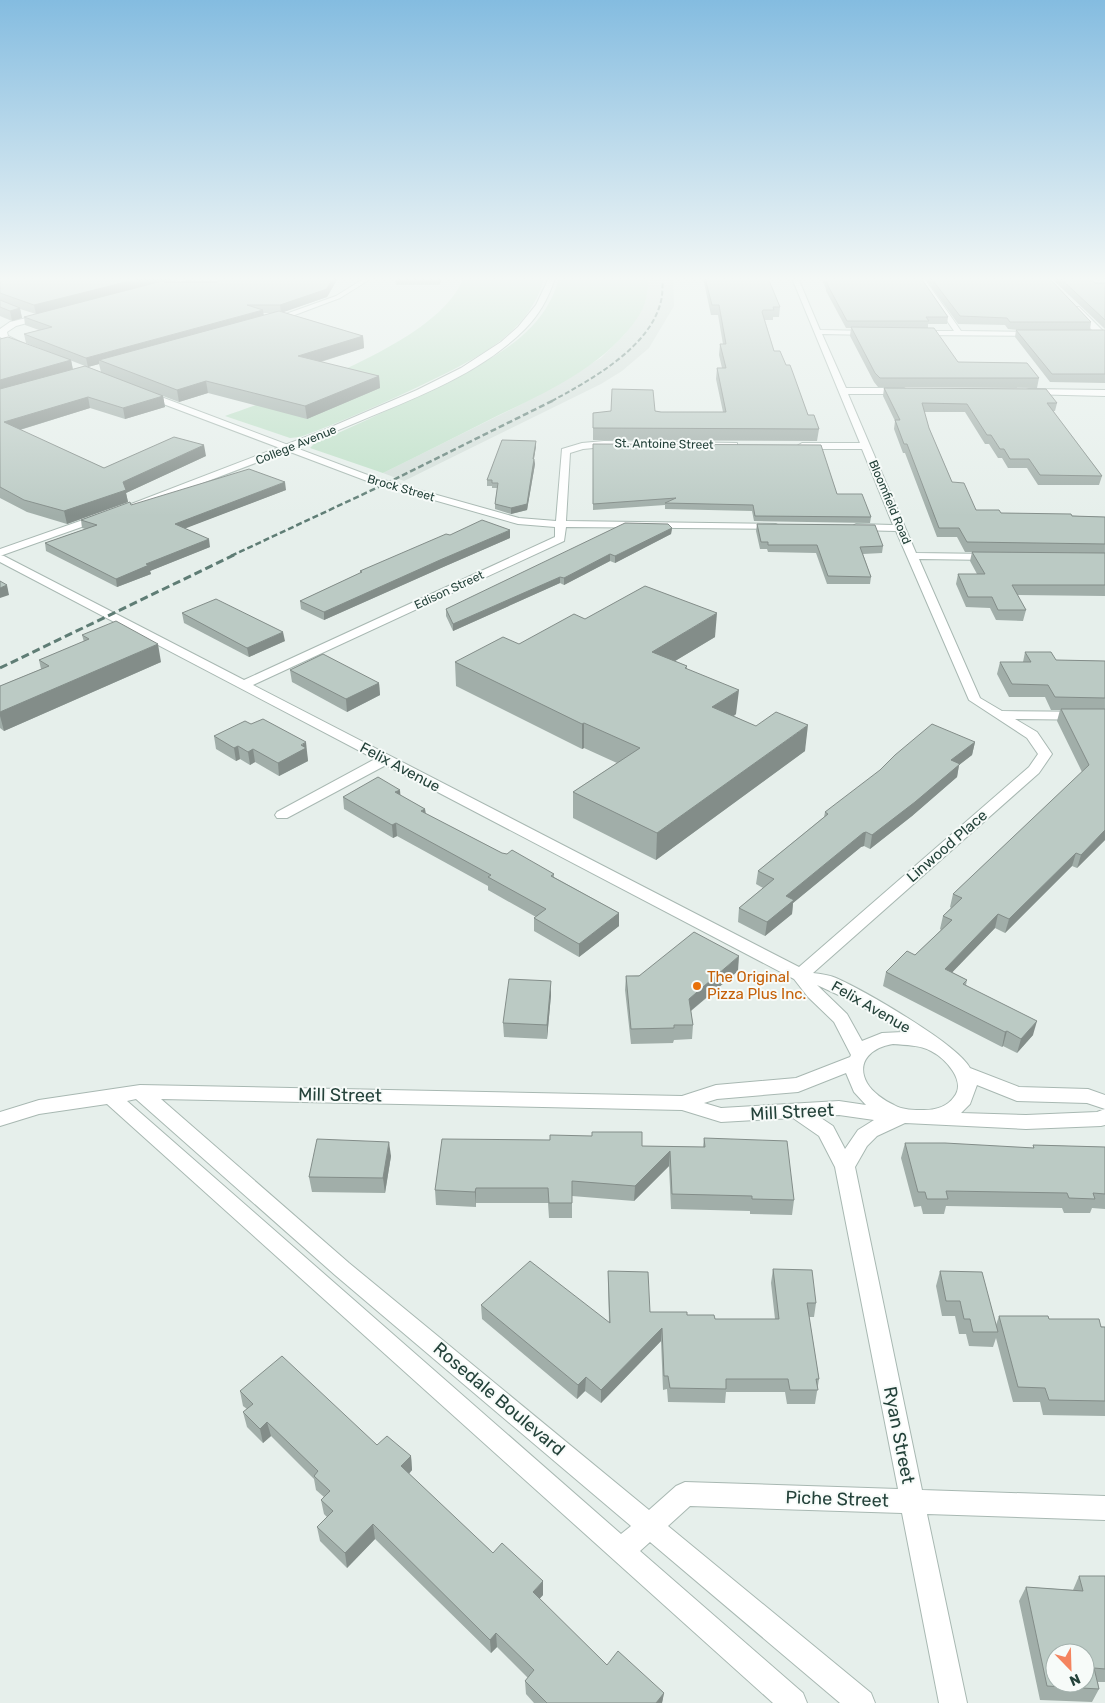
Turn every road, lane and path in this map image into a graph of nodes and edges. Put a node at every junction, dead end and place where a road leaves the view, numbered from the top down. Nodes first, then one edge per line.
1 (484, 357) edge
2 (829, 357) edge
3 (843, 391) junction
4 (140, 392) edge
5 (916, 392) edge
6 (1018, 392) edge
7 (1105, 393) edge
8 (742, 445) edge
9 (582, 446) joint
10 (791, 446) edge
11 (866, 446) junction
12 (286, 449) junction
13 (561, 524) junction
14 (783, 527) edge
15 (843, 527) edge
16 (900, 528) junction
17 (0, 553) edge
18 (913, 556) junction
19 (1005, 557) edge
20 (0, 558) edge
21 (243, 684) junction
22 (999, 715) junction
23 (1105, 716) edge
24 (386, 759) junction
25 (282, 816) dead end
26 (800, 976) junction
27 (938, 1048) junction
28 (858, 1058) junction
29 (965, 1073) junction
30 (140, 1092) junction
31 (110, 1096) junction
32 (682, 1102) junction
33 (1105, 1102) edge
34 (798, 1112) junction
35 (1105, 1116) edge
36 (904, 1117) junction
37 (0, 1118) edge
38 (927, 1119) junction
39 (845, 1167) junction
40 (913, 1502) junction
41 (1105, 1508) edge
42 (650, 1525) junction
43 (621, 1551) junction
44 (793, 1703) edge
45 (861, 1703) edge
46 (954, 1703) edge

1 - 12 street, College Avenue
2 - 3 street, Bloomfield Road
3 - 5 street
3 - 11 street, Bloomfield Road
4 - 12 street, Brock Street
6 - 7 street
8 - 9 street, St. Antoine Street
9 - 13 street, Edison Street
10 - 11 street
11 - 16 street, Bloomfield Road
12 - 13 street, Brock Street
12 - 17 street, College Avenue
13 - 14 street, Brock Street
13 - 21 street, Edison Street
15 - 16 street
16 - 18 street, Bloomfield Road
18 - 19 street
18 - 22 street, Bloomfield Road
20 - 21 street, Felix Avenue
21 - 24 street, Felix Avenue
22 - 23 street
22 - 26 street, Linwood Place
24 - 25 street
24 - 26 street, Felix Avenue
26 - 27 street, Felix Avenue
26 - 28 street, Felix Avenue
27 - 28 street
27 - 29 street
28 - 32 street, Mill Street
28 - 36 street
29 - 33 street
29 - 38 street
30 - 31 street, Mill Street
30 - 32 street, Mill Street
30 - 42 street, Rosedale Boulevard
31 - 37 street, Mill Street
31 - 43 street, Rosedale Boulevard
32 - 34 street, Mill Street
34 - 36 street, Mill Street
34 - 39 street, Ryan Street
35 - 38 street
36 - 38 street
36 - 39 street
39 - 40 street, Ryan Street
40 - 41 street, Piche Street
40 - 42 street, Piche Street
40 - 46 street, Ryan Street
42 - 43 street, Piche Street
42 - 45 street, Rosedale Boulevard
43 - 44 street, Rosedale Boulevard

